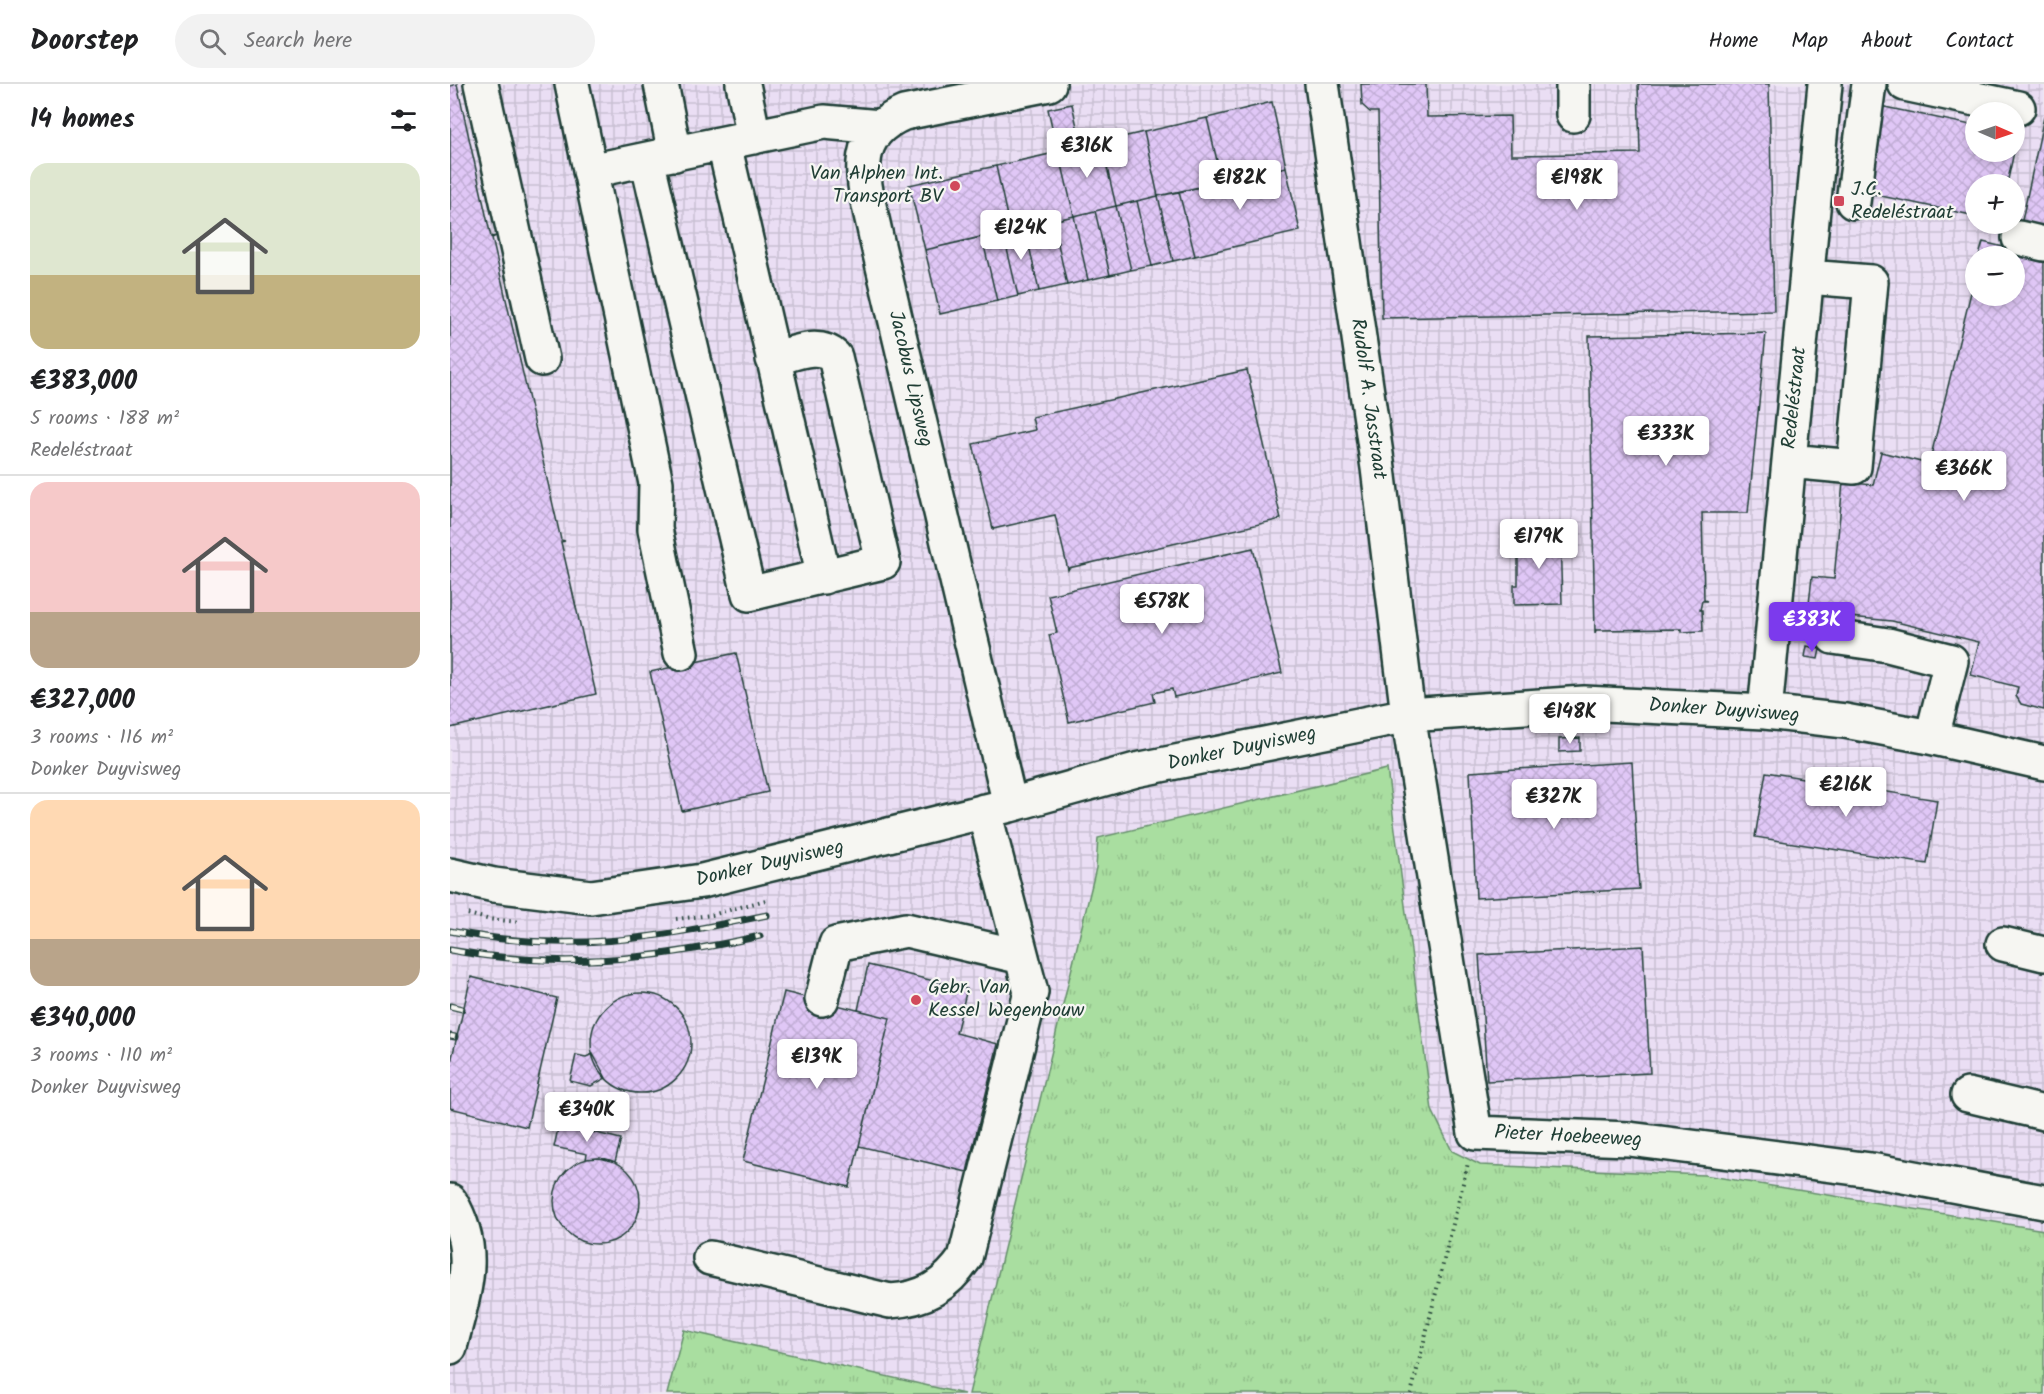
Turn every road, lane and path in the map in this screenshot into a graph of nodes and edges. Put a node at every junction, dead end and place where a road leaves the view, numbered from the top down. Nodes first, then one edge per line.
1 (481, 84) edge
2 (572, 84) edge
3 (661, 84) edge
4 (743, 84) edge
5 (1045, 84) edge
6 (1322, 84) edge
7 (1826, 84) edge
8 (1869, 84) edge
9 (1905, 84) edge
10 (1949, 88) edge
11 (1997, 102) edge
12 (880, 127) junction
13 (739, 140) junction
14 (661, 156) junction
15 (590, 171) junction
16 (1853, 202) dead end
17 (1807, 277) junction
18 (773, 358) junction
19 (542, 359) dead end
20 (1789, 461) junction
21 (824, 576) junction
22 (1833, 637) dead end
23 (681, 653) dead end
24 (1766, 712) junction
25 (1408, 715) junction
26 (1932, 737) junction
27 (2044, 763) edge
28 (997, 808) junction
29 (450, 875) edge
30 (2003, 944) dead end
31 (2044, 954) edge
32 (1022, 957) junction
33 (822, 999) dead end
34 (1968, 1095) dead end
35 (2044, 1113) edge
36 (1475, 1133) junction
37 (450, 1201) edge
38 (2044, 1202) edge
39 (710, 1257) dead end
40 (450, 1347) edge
41 (1411, 1394) edge

1 - 19 street
2 - 15 street
3 - 14 street
4 - 13 street
5 - 12 street
6 - 25 street, Rudolf A. Jasstraat
7 - 17 street, Redeléstraat
8 - 16 street
9 - 10 street
10 - 11 street
12 - 13 street
12 - 28 street, Jacobus Lipsweg
13 - 14 street
13 - 18 street
14 - 15 street
14 - 21 street
15 - 23 street
17 - 20 street, Redeléstraat
17 - 20 street
18 - 21 street
18 - 21 street
20 - 24 street, Redeléstraat
22 - 26 street
24 - 25 street, Donker Duyvisweg
24 - 26 street, Donker Duyvisweg
25 - 28 street, Donker Duyvisweg
25 - 36 street, Pieter Hoebeeweg
26 - 27 street, Donker Duyvisweg
28 - 29 street, Donker Duyvisweg
28 - 32 street, Jacobus Lipsweg
30 - 31 street
32 - 33 street
32 - 39 street, Jacobus Lipsweg
34 - 35 street
36 - 38 street, Pieter Hoebeeweg
36 - 41 path
37 - 40 street

